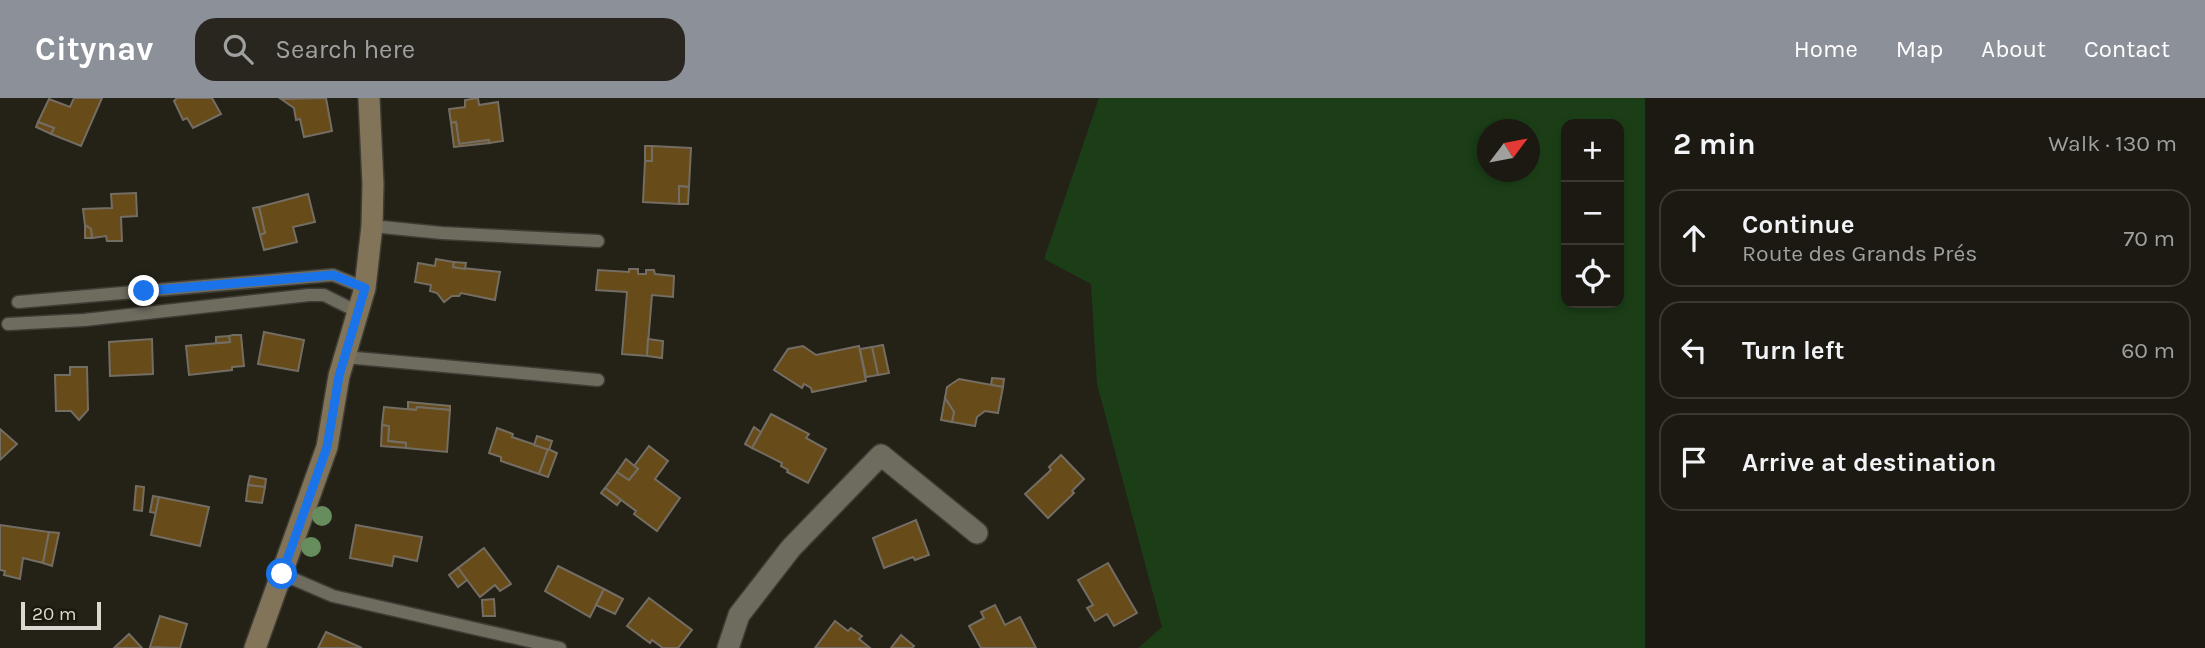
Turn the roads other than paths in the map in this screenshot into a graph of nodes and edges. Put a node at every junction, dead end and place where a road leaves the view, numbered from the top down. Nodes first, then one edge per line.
1 (369, 98) edge
2 (372, 226) junction
3 (598, 241) dead end
4 (365, 288) junction
5 (18, 302) dead end
6 (358, 312) junction
7 (8, 324) dead end
8 (345, 357) junction
9 (598, 380) dead end
10 (977, 533) dead end
11 (282, 574) junction
12 (255, 648) edge
13 (560, 648) edge
14 (728, 648) edge

1 - 2 street
2 - 3 lane
2 - 4 street
4 - 5 lane
4 - 6 street
6 - 7 lane
6 - 8 street
8 - 9 lane
8 - 11 street
10 - 14 street
11 - 12 street
11 - 13 lane

